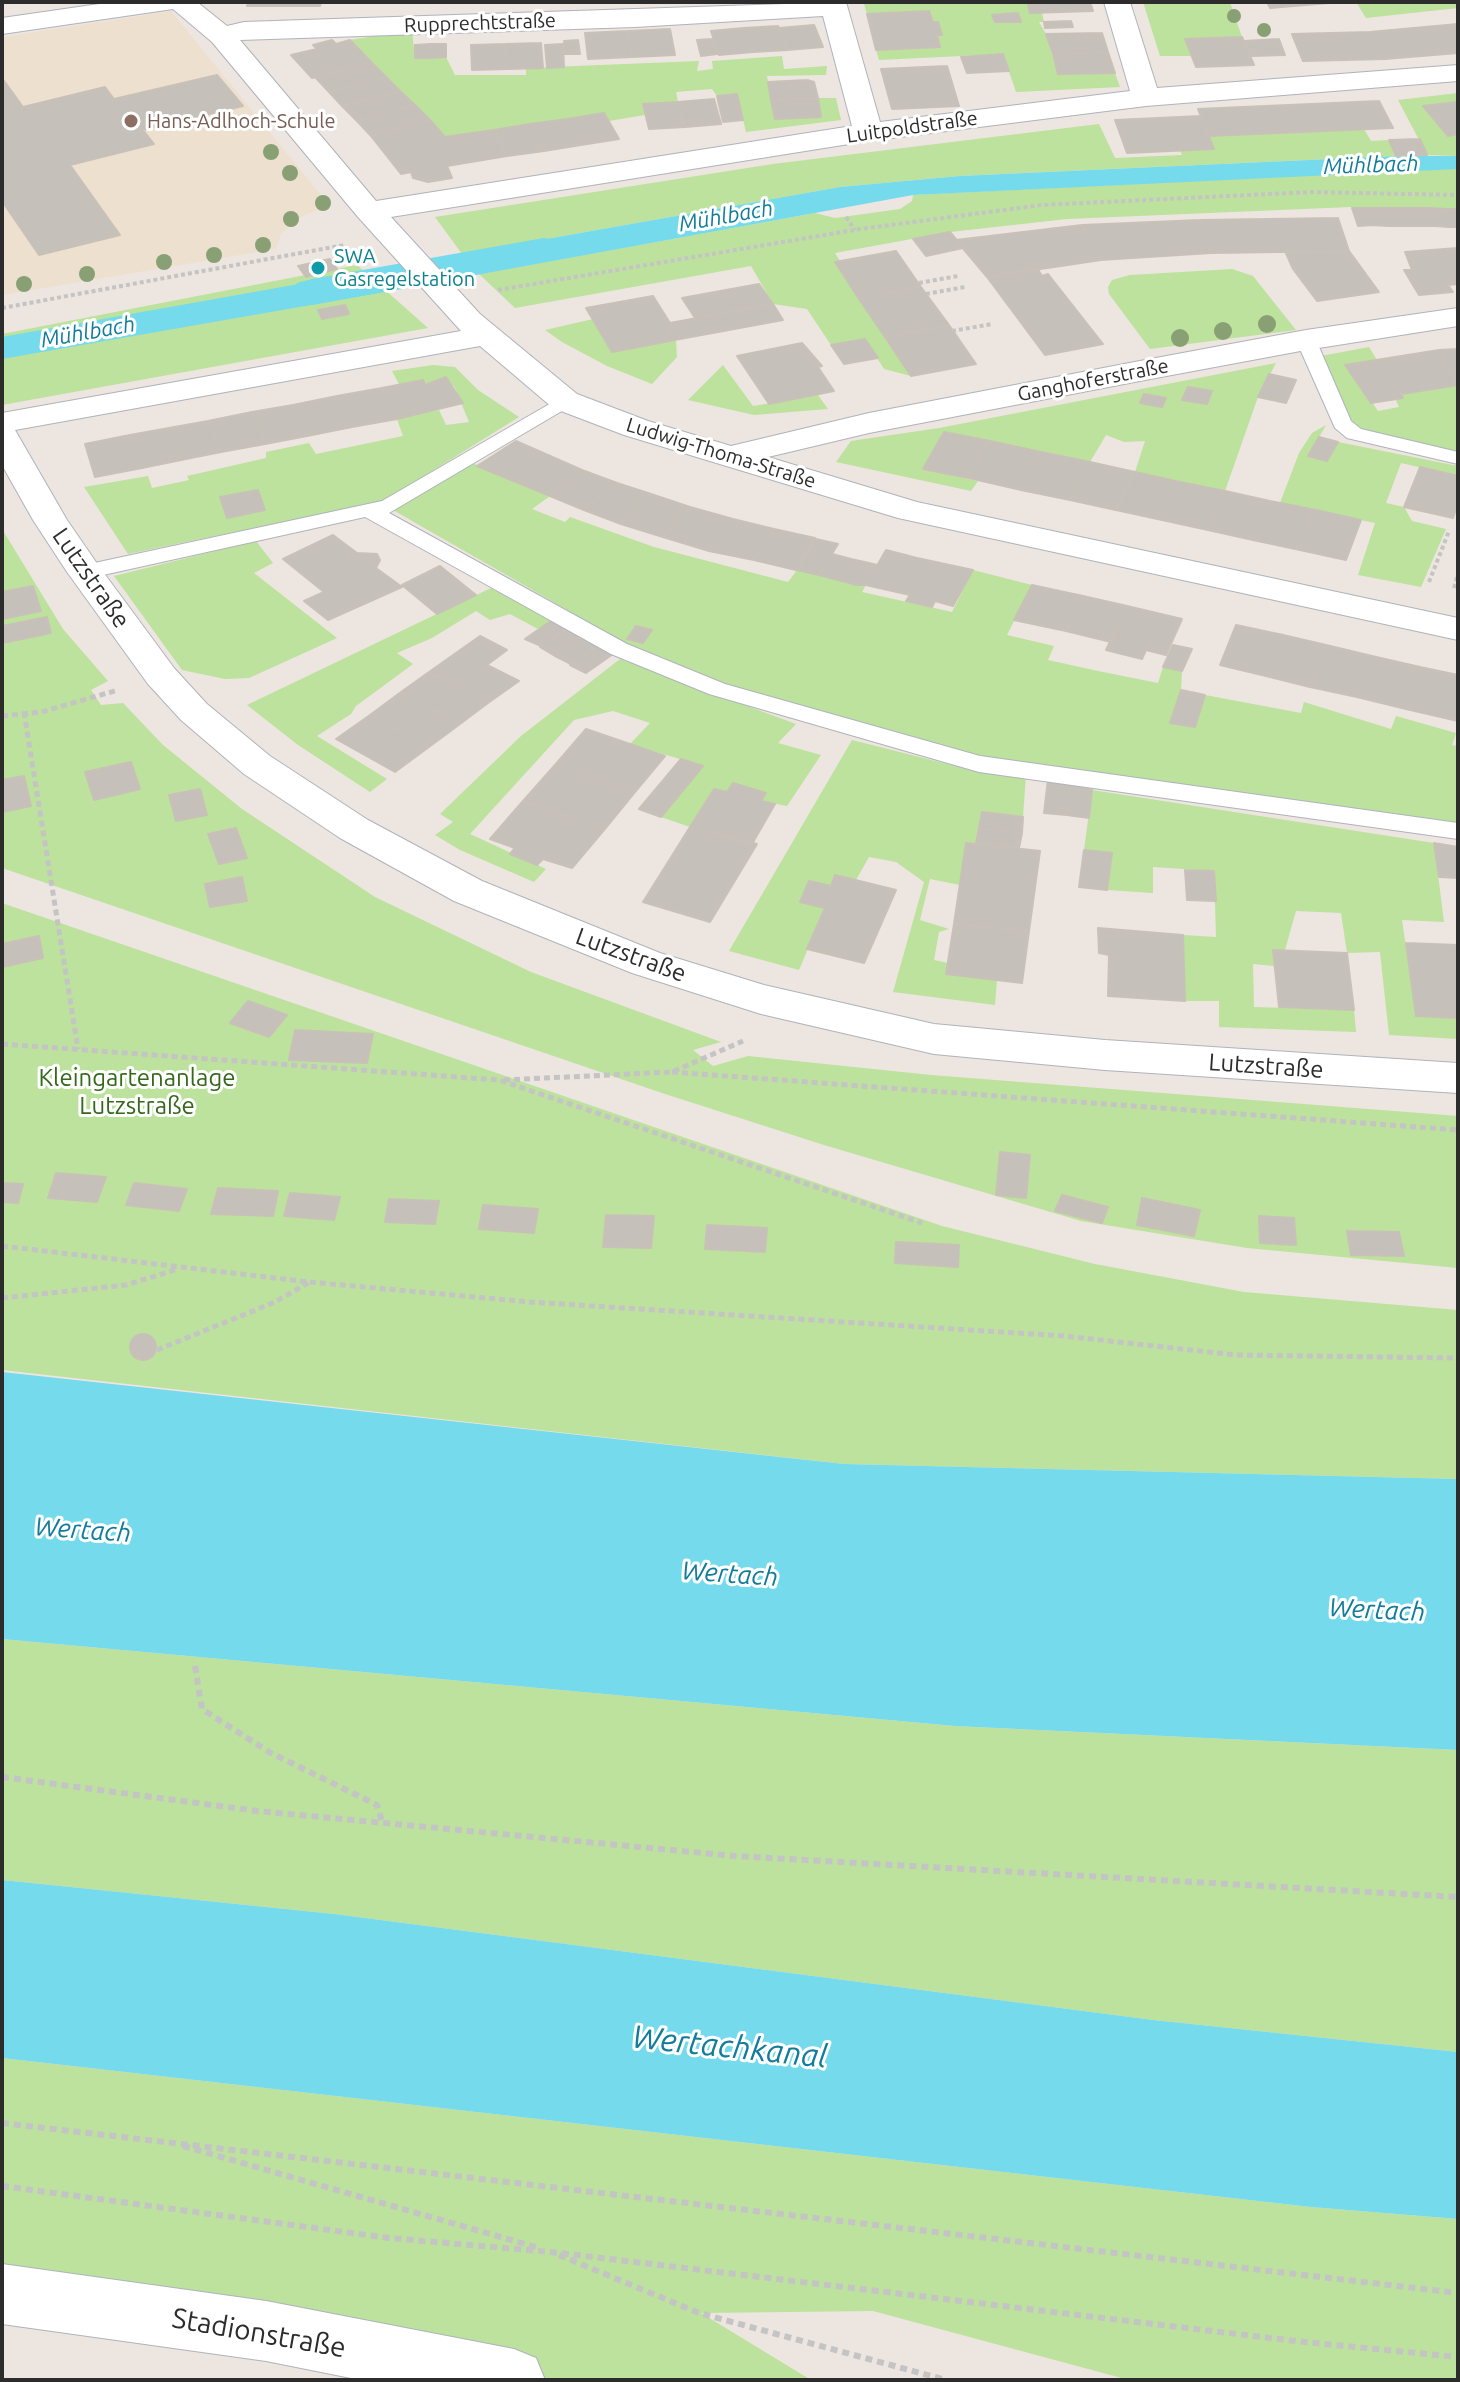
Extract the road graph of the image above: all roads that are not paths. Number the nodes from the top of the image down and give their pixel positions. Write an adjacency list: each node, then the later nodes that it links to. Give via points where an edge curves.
1 (170, 2): 5 (street)
2 (180, 2): 6 (street, Ludwig-Thoma-Straße)
3 (1117, 2): 8 (street)
4 (834, 4): 6 (street, Rupprechtstraße, via 635,19 244,30); 9 (street)
5 (2, 26)
6 (222, 36): 10 (street, Ludwig-Thoma-Straße)
7 (1458, 73): 8 (street, Luitpoldstraße)
8 (1146, 97): 9 (street, Luitpoldstraße)
9 (868, 132): 10 (street, Luitpoldstraße)
10 (369, 211): 12 (street, Ludwig-Thoma-Straße)
11 (1458, 317): 13 (street, Ganghoferstraße)
12 (484, 336): 14 (street, Ludwig-Thoma-Straße); 15 (street)
13 (1306, 340): 17 (street, Ganghoferstraße, via 869,423); 18 (lane, via 1342,424 1354,434)
14 (565, 401): 17 (street, Ludwig-Thoma-Straße); 19 (lane, via 389,506)
15 (2, 423)
16 (2, 435): 20 (street, Lutzstraße)
17 (731, 456): 21 (street, Ludwig-Thoma-Straße, via 910,511)
18 (1458, 458)
19 (368, 510): 20 (lane); 22 (lane, via 619,649 717,689 979,764)
20 (85, 572): 23 (street, Lutzstraße, via 161,676 257,765 354,829 468,891 646,963 761,999 934,1039)
21 (1458, 629)
22 (1458, 831)
23 (1458, 1078)
24 (2, 2294): 25 (street, Stadionstraße, via 266,2331)
25 (514, 2380)

